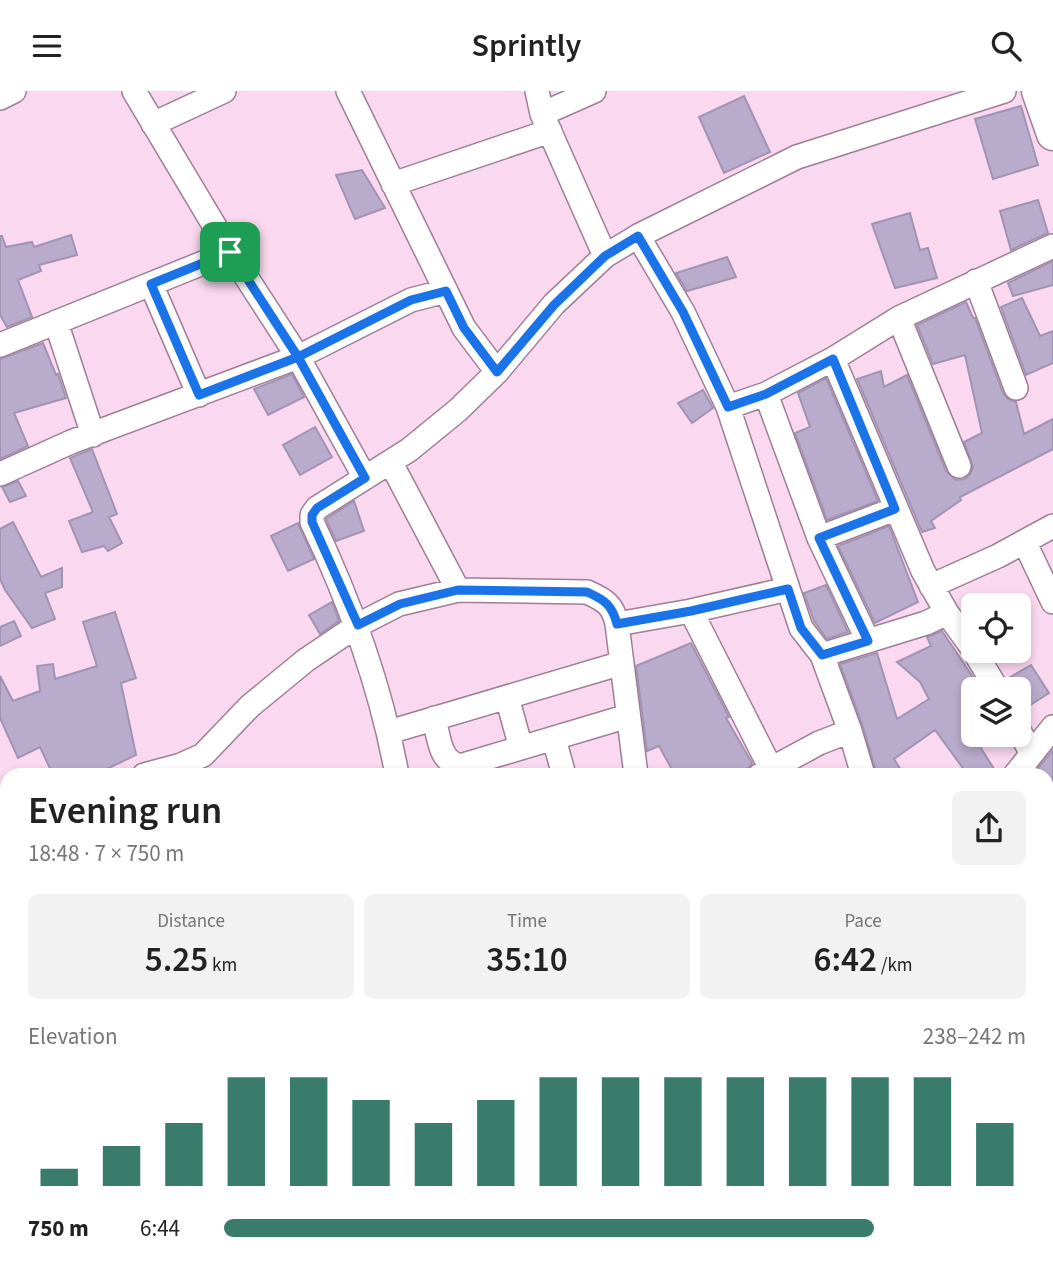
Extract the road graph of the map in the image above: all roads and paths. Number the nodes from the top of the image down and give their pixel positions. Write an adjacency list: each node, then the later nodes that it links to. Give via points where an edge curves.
1 (15, 91): 9 (street)
2 (134, 91): 11 (street)
3 (225, 91): 11 (street)
4 (537, 91): 10 (street)
5 (594, 91): 10 (street)
6 (1004, 91): 14 (street, via 797,157)
7 (1038, 91): 12 (street)
8 (355, 93): 13 (street)
9 (0, 98)
10 (546, 123): 13 (street); 17 (street)
11 (153, 124): 16 (street)
12 (1053, 134)
13 (393, 184): 20 (street)
14 (638, 236): 17 (street); 30 (street, via 683,312)
15 (1053, 246): 18 (street)
16 (230, 252): 19 (street); 24 (street)
17 (605, 256): 26 (street, via 554,305)
18 (976, 281): 21 (street); 27 (street)
19 (151, 284): 22 (street); 29 (street)
20 (446, 291): 24 (street, via 411,300); 26 (street, via 464,328)
21 (899, 318): 25 (street); 33 (street)
22 (56, 322): 23 (street); 31 (street)
23 (0, 345)
24 (298, 357): 29 (street); 35 (street)
25 (833, 359): 28 (street); 36 (street)
26 (497, 372): 32 (street)
27 (1016, 387)
28 (766, 394): 30 (street); 38 (street)
29 (199, 395): 31 (street)
30 (728, 407): 41 (street)
31 (93, 435): 34 (street)
32 (391, 463): 35 (street); 42 (street)
33 (959, 466)
34 (0, 474)
35 (365, 478): 47 (street, via 312,515)
36 (895, 509): 38 (street); 40 (street)
37 (1053, 526): 39 (street)
38 (819, 538): 49 (street)
39 (1025, 543): 40 (street); 43 (street)
40 (931, 586): 45 (street)
41 (788, 589): 44 (street); 50 (street, via 801,628)
42 (458, 590): 46 (street, via 587,592 613,608); 47 (street, via 400,604)
43 (1053, 602)
44 (691, 611): 46 (street); 67 (street)
45 (947, 613): 48 (street); 49 (street)
46 (617, 624): 51 (street)
47 (358, 625): 57 (street); 63 (street, via 250,706 203,755)
48 (961, 632)
49 (868, 641): 50 (street)
50 (822, 655): 56 (street)
51 (622, 663): 52 (street); 53 (street)
52 (507, 697): 54 (street); 60 (street)
53 (628, 716): 58 (street); 66 (street)
54 (434, 718): 57 (street); 62 (street, via 450,764)
55 (1053, 727): 61 (street)
56 (850, 731): 68 (street); 69 (street)
57 (389, 732): 64 (street)
58 (554, 739): 60 (street); 65 (street)
59 (1028, 747): 61 (street)
60 (520, 748): 62 (street)
61 (1031, 752): 70 (street)
62 (494, 766)
63 (170, 768)
64 (396, 768)
65 (562, 768)
66 (635, 768)
67 (763, 768)
68 (772, 768)
69 (861, 768)
70 (1020, 768)

